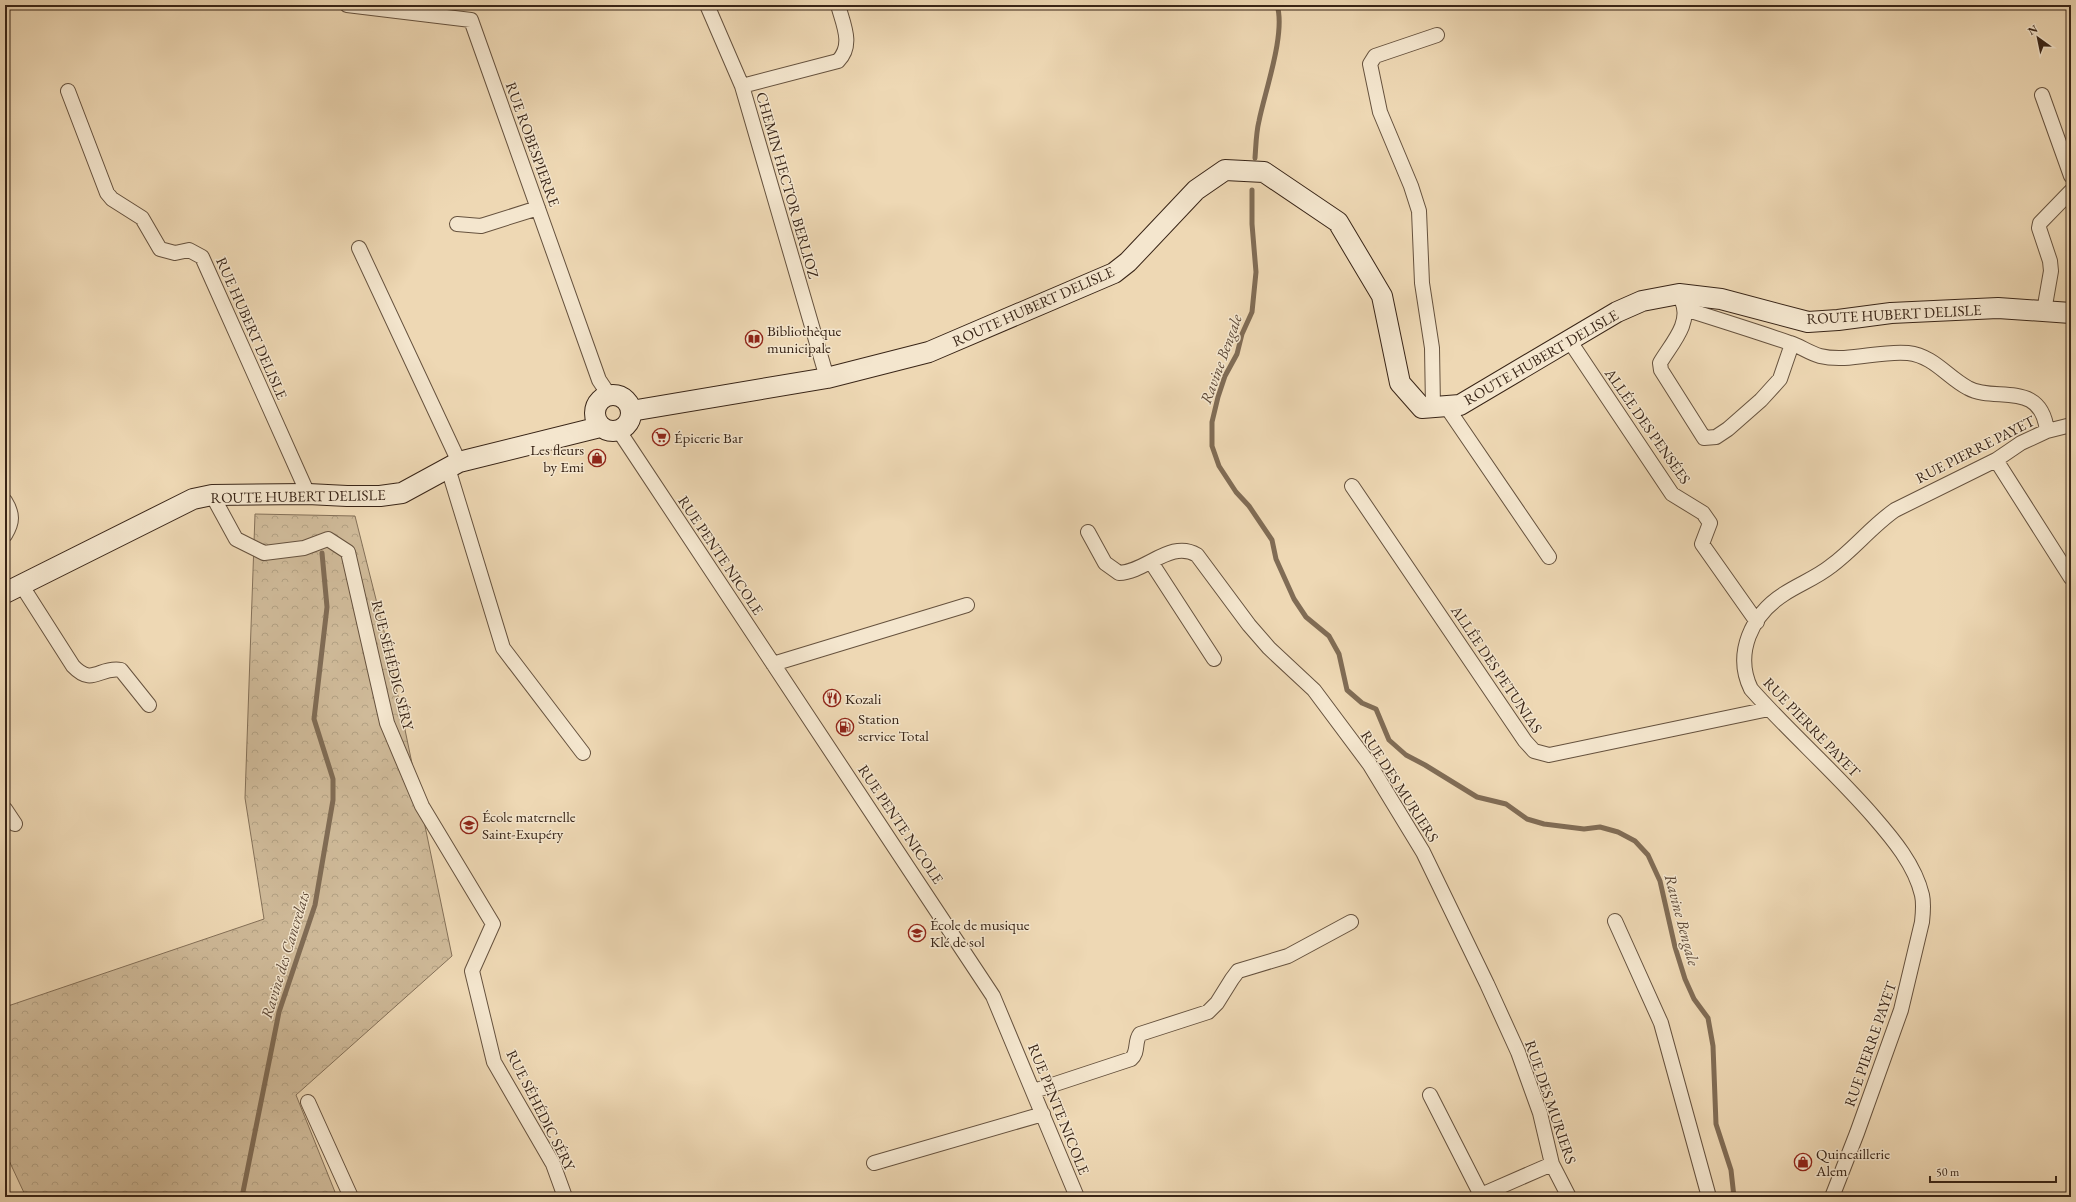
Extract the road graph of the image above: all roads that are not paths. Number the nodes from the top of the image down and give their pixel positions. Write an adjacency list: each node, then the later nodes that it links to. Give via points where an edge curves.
1 (347, 5): 10 (street, RUE ROBESPIERRE, via 471,20)
2 (707, 5): 5 (street, CHEMIN HECTOR BERLIOZ)
3 (838, 5): 5 (street, via 847,41 844,54 838,61)
4 (1437, 35): 20 (street, via 1375,56 1370,64 1380,112 1419,211 1422,283)
5 (742, 86): 18 (street, CHEMIN HECTOR BERLIOZ)
6 (68, 91): 28 (street, RUE HUBERT DELISLE, via 107,193 142,218 160,249 175,253 189,250 202,257)
7 (2042, 95): 8 (street)
8 (2071, 176)
9 (2071, 191): 14 (street, via 2040,223 2051,271)
10 (538, 208): 11 (street, via 481,226); 19 (street, RUE ROBESPIERRE, via 599,380)
11 (457, 224)
12 (359, 248): 26 (street)
13 (1682, 301): 14 (main road, ROUTE HUBERT DELISLE, via 1721,299 1808,322 1891,313 1998,308); 16 (main road, ROUTE HUBERT DELISLE, via 1642,301 1617,312); 17 (street); 17 (street, via 1684,324 1660,363 1661,370 1704,438 1716,437 1728,429 1766,394 1780,379)
14 (2044, 311): 15 (main road, ROUTE HUBERT DELISLE)
15 (2071, 313)
16 (1569, 340): 20 (main road, ROUTE HUBERT DELISLE, via 1460,404); 38 (street, ALLÉE DES PENSÉES, via 1672,494 1703,513 1710,523 1702,544)
17 (1792, 344): 24 (street, via 1822,356 1840,358 1901,353 1925,357 1969,389 2024,398 2044,416)
18 (827, 378): 20 (main road, ROUTE HUBERT DELISLE, via 928,352 1114,273 1128,262 1196,190 1225,170 1264,172 1338,222 1382,296 1400,383 1422,408); 21 (main road, ROUTE HUBERT DELISLE)
19 (609, 395): 21 (main road, via 624,398 629,403); 23 (main road, via 598,402 594,409 595,420)
20 (1440, 406): 33 (street)
21 (631, 411): 23 (main road, via 628,423)
22 (2071, 425): 24 (street, RUE PIERRE PAYET)
23 (609, 429): 26 (main road, ROUTE HUBERT DELISLE); 40 (street, RUE PENTE NICOLE)
24 (2047, 431): 25 (street, RUE PIERRE PAYET, via 2021,443)
25 (1996, 460): 35 (street); 38 (street, RUE PIERRE PAYET, via 1895,510 1841,559 1768,606)
26 (453, 465): 28 (main road, ROUTE HUBERT DELISLE, via 402,493 380,496); 43 (street, via 503,648)
27 (1352, 486): 42 (street, ALLÉE DES PETUNIAS, via 1525,742 1534,751 1549,755)
28 (308, 494): 29 (main road, ROUTE HUBERT DELISLE)
29 (212, 495): 36 (main road, ROUTE HUBERT DELISLE, via 193,499); 56 (street, RUE SÉHÉDIC SÉRY, via 236,539 264,553 304,548 328,540 348,552 387,723 422,806 494,924 472,971 494,1062 553,1164)
30 (5, 501): 32 (street, via 12,518)
31 (1088, 532): 34 (street, RUE DES MURIERS, via 1105,563 1118,573 1133,571)
32 (5, 535)
33 (1549, 557)
34 (1151, 562): 39 (street); 53 (street, RUE DES MURIERS, via 1177,550 1188,550 1197,555 1249,625 1269,648 1314,690 1370,765 1423,852 1487,984 1518,1052 1540,1113)
35 (2071, 578)
36 (14, 590): 41 (street, via 81,674 91,677 112,669 121,670)
37 (967, 605): 40 (street)
38 (1757, 622): 42 (street, RUE PIERRE PAYET, via 1748,636 1743,654 1744,668 1751,689)
39 (1214, 659)
40 (773, 664): 48 (street, RUE PENTE NICOLE, via 993,996)
41 (149, 705)
42 (1769, 709): 60 (street, RUE PIERRE PAYET, via 1806,744 1887,832 1908,861 1922,896 1924,910 1901,1010)
43 (583, 753)
44 (5, 809): 45 (street)
45 (15, 824)
46 (1615, 921): 59 (street, via 1661,1023)
47 (1351, 922): 48 (street, via 1288,956 1238,971 1208,1012 1140,1034 1136,1040 1136,1053 1131,1059)
48 (1034, 1091): 51 (street, RUE PENTE NICOLE)
49 (1430, 1095): 54 (street)
50 (308, 1102): 55 (street)
51 (1043, 1114): 52 (street); 57 (street, RUE PENTE NICOLE)
52 (874, 1163)
53 (1552, 1164): 54 (street); 58 (street, RUE DES MURIERS)
54 (1482, 1196)
55 (351, 1197)
56 (565, 1197)
57 (1077, 1197)
58 (1569, 1197)
59 (1708, 1197)
60 (1832, 1197)

